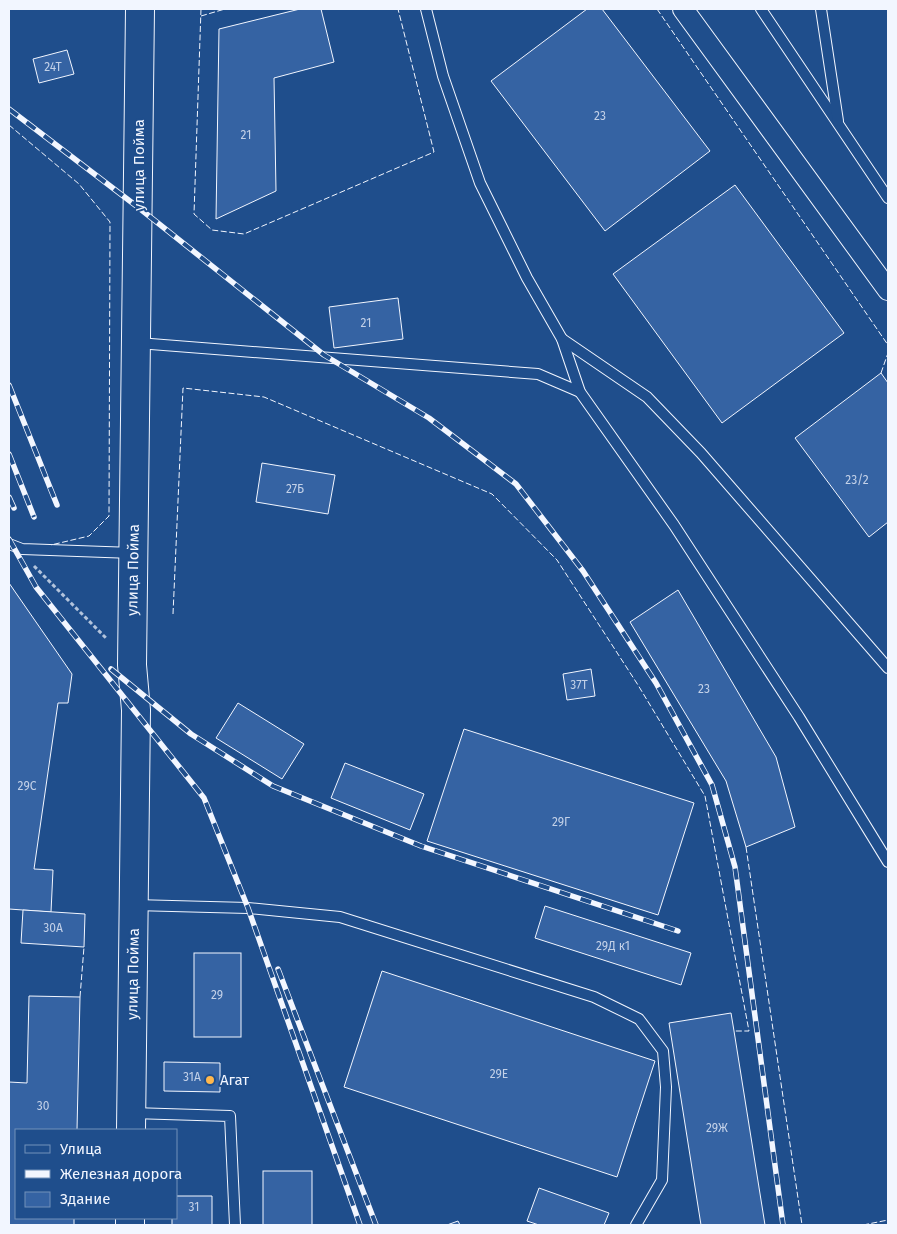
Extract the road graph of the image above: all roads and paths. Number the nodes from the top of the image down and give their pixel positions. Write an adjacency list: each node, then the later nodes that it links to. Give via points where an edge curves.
1 (140, 9): 10 (main road, улица Пойма)
2 (426, 9): 9 (lane, via 443,76 480,184)
3 (682, 9): 8 (street)
4 (761, 9): 6 (lane)
5 (821, 9): 6 (lane)
6 (838, 124): 7 (lane)
7 (888, 198)
8 (888, 290)
9 (562, 339): 11 (lane); 16 (lane, via 647,397 701,453)
10 (137, 343): 11 (lane, via 538,374); 13 (main road, улица Пойма)
11 (580, 392): 17 (lane, via 674,525 799,717)
12 (9, 544): 13 (lane, via 22,548)
13 (134, 553): 15 (main road, улица Пойма)
14 (33, 565): 15 (path)
15 (132, 664): 18 (main road, улица Пойма, via 136,710)
16 (888, 668)
17 (888, 862)
18 (133, 905): 19 (main road, улица Пойма); 21 (lane, via 248,908 340,917 594,997 639,1020 662,1051 666,1087 662,1180)
19 (131, 1122): 20 (lane, via 230,1116)
20 (235, 1225)
21 (636, 1225)

